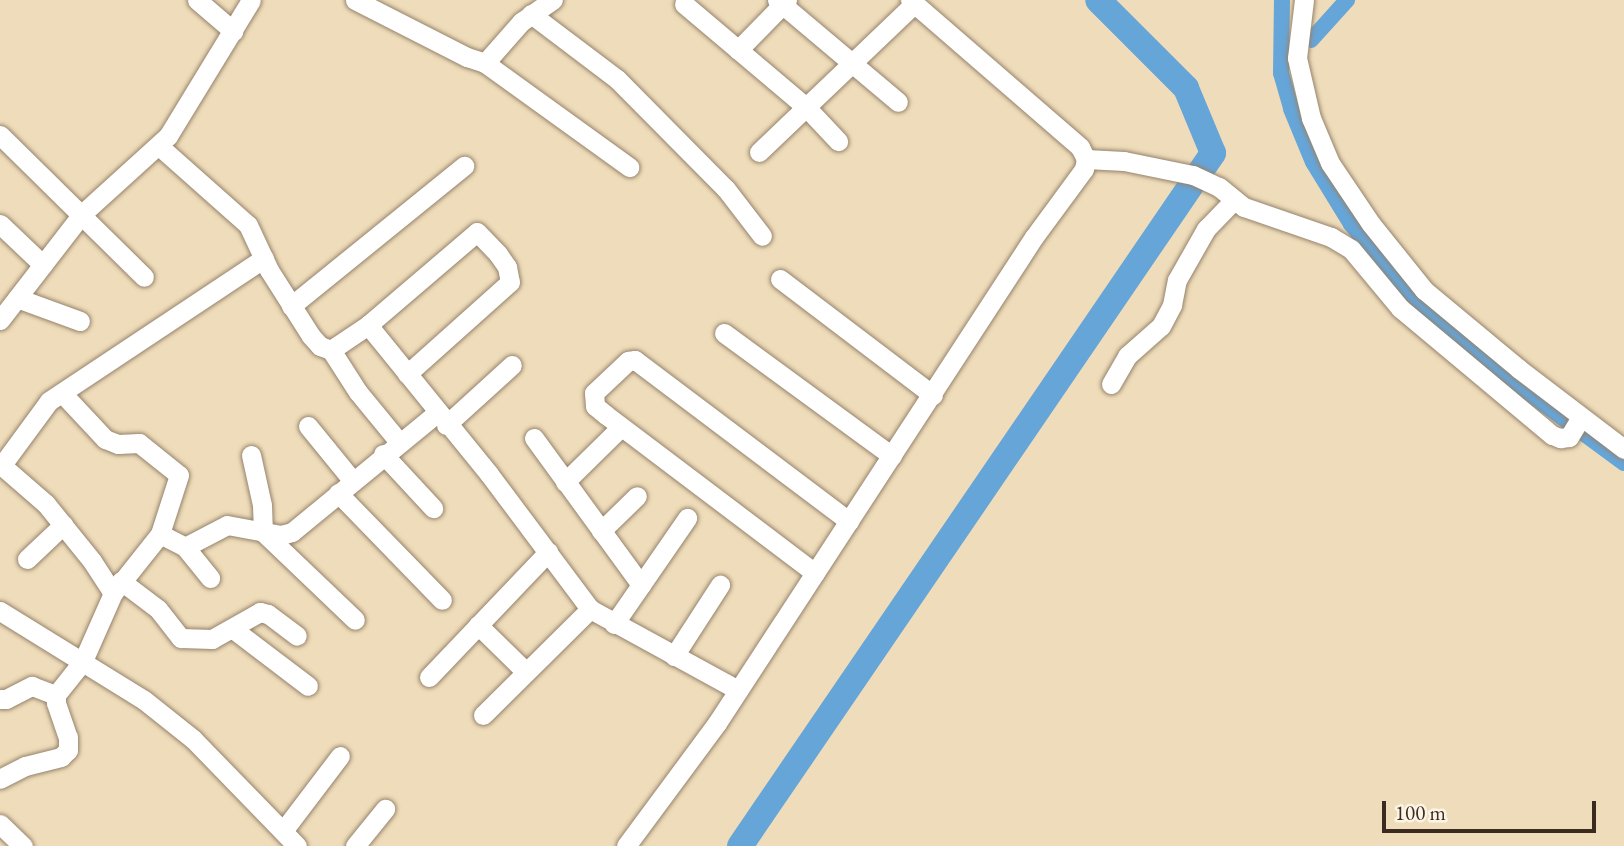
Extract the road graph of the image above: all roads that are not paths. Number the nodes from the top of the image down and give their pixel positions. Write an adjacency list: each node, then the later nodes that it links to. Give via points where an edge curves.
1 (198, 0): 10 (street)
2 (251, 0): 10 (street)
3 (355, 0): 12 (street)
4 (553, 0): 9 (street)
5 (1304, 0): 43 (street, via 1297,58 1311,118 1330,163 1424,290)
6 (782, 2): 11 (street); 13 (street)
7 (912, 2): 13 (street); 20 (street, via 1080,147)
8 (684, 4): 11 (street)
9 (531, 14): 12 (street); 26 (street, via 617,79 726,189)
10 (233, 31): 18 (street)
11 (738, 50): 15 (street)
12 (485, 63): 22 (street)
13 (852, 63): 14 (street); 15 (street)
14 (898, 102)
15 (806, 107): 17 (street); 19 (street)
16 (0, 135): 24 (street)
17 (838, 141)
18 (159, 146): 24 (street); 27 (street, via 248,225)
19 (759, 152)
20 (1086, 159): 23 (street, via 1124,161 1193,175); 42 (street, via 1084,169 1027,247)
21 (464, 166): 32 (street)
22 (629, 167)
23 (1234, 200): 40 (street, via 1206,229 1177,279 1161,326 1127,356); 43 (street, via 1342,242 1400,308 1552,435 1569,437)
24 (82, 214): 28 (street); 29 (street)
25 (0, 224): 28 (street)
26 (762, 236)
27 (264, 258): 32 (street); 41 (street)
28 (43, 265): 31 (street)
29 (144, 277)
30 (780, 279): 42 (street)
31 (17, 298): 33 (street); 34 (street)
32 (291, 306): 37 (street, via 320,346)
33 (0, 320)
34 (80, 321)
35 (368, 325): 37 (street); 39 (street); 39 (street, via 477,232 498,254 509,275 505,289)
36 (724, 333): 52 (street)
37 (331, 350): 48 (street)
38 (512, 365): 44 (street)
39 (407, 374): 44 (street)
40 (1111, 384)
41 (62, 393): 53 (street, via 49,401); 63 (street, via 106,439 118,444 139,443 177,471 179,479)
42 (933, 395): 52 (street)
43 (1581, 417): 49 (street)
44 (442, 419): 48 (street); 65 (street)
45 (307, 426): 55 (street)
46 (621, 427): 54 (street); 59 (street, via 595,405 594,393 635,360); 67 (street)
47 (534, 438): 54 (street)
48 (399, 442): 50 (street)
49 (1624, 449)
50 (383, 454): 55 (street); 57 (street)
51 (251, 455): 62 (street)
52 (892, 456): 59 (street)
53 (1, 464): 60 (street)
54 (565, 482): 61 (street)
55 (345, 486): 62 (street, via 292,532); 72 (street)
56 (637, 496): 61 (street)
57 (433, 508)
58 (687, 519): 69 (street)
59 (849, 521): 67 (street)
60 (63, 525): 66 (street); 71 (street)
61 (601, 531): 69 (street)
62 (263, 532): 64 (street, via 227,525); 75 (street)
63 (160, 534): 64 (street); 71 (street)
64 (185, 547): 68 (street)
65 (548, 552): 73 (street); 77 (street)
66 (27, 559)
67 (815, 573): 85 (street)
68 (210, 578)
69 (641, 585): 76 (street)
70 (720, 585): 80 (street)
71 (117, 587): 78 (street, via 158,609 181,638 212,639); 81 (street)
72 (442, 600)
73 (590, 609): 76 (street); 82 (street)
74 (0, 611): 81 (street)
75 (355, 620)
76 (614, 624): 80 (street)
77 (478, 625): 82 (street); 83 (street)
78 (233, 629): 79 (street, via 260,612); 84 (street)
79 (297, 635)
80 (674, 656): 85 (street)
81 (83, 662): 86 (street); 93 (street, via 144,700 193,739)
82 (526, 673): 88 (street)
83 (429, 677)
84 (309, 685)
85 (738, 690): 96 (street)
86 (56, 695): 87 (street, via 32,686); 90 (street, via 68,750 61,757 25,766)
87 (0, 699)
88 (483, 715)
89 (340, 756): 93 (street)
90 (0, 779)
91 (385, 809): 95 (street)
92 (0, 824): 94 (street)
93 (290, 839)
94 (23, 846)
95 (355, 846)
96 (626, 846)

